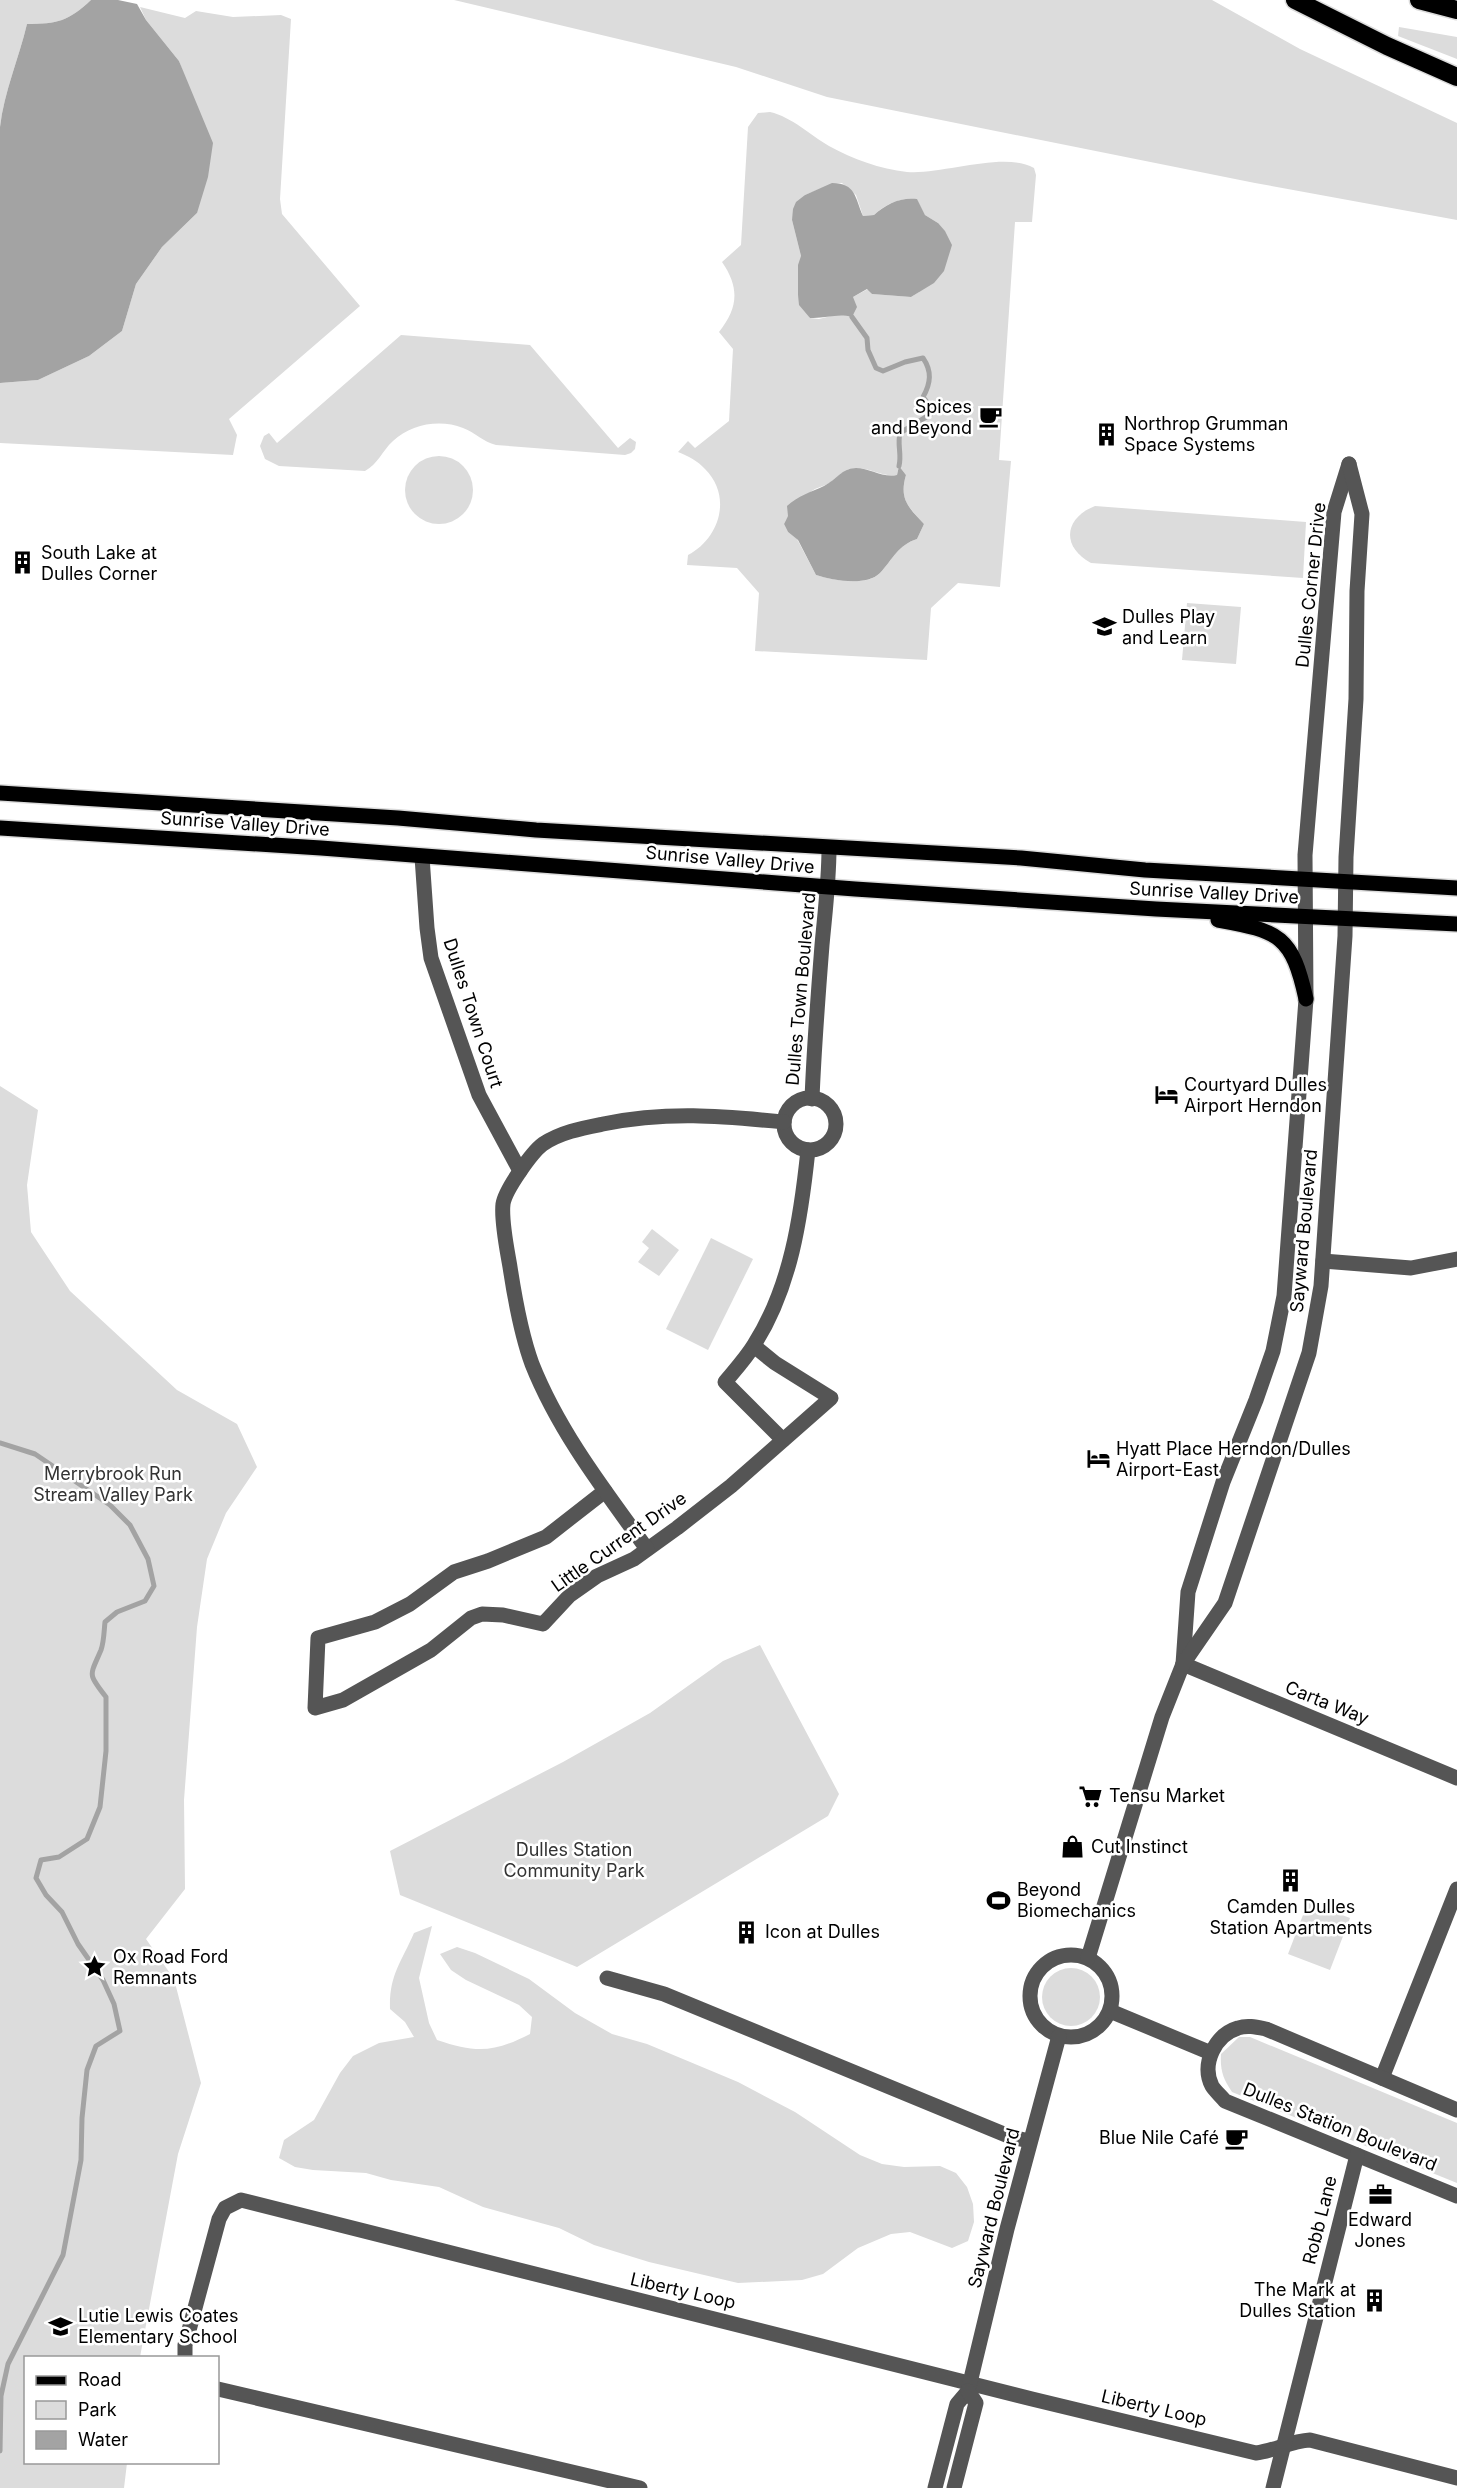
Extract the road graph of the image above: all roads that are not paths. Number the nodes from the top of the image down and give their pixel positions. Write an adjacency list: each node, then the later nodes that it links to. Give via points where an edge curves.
1 (1295, 0): 4 (highway)
2 (1419, 0): 3 (highway)
3 (1457, 10)
4 (1457, 77)
5 (0, 794): 7 (main road, Sunrise Valley Drive)
6 (0, 828): 8 (main road, Sunrise Valley Drive)
7 (829, 848): 9 (main road, Sunrise Valley Drive); 11 (street, Dulles Town Boulevard)
8 (422, 857): 11 (main road, Sunrise Valley Drive); 21 (street, Dulles Town Court, via 431,958 479,1095)
9 (1306, 880): 10 (main road, Sunrise Valley Drive); 10 (street, Dulles Corner Drive, via 1334,512 1348,464 1362,514); 14 (street, Sayward Boulevard)
10 (1346, 882): 12 (main road, Sunrise Valley Drive); 15 (street, Sayward Boulevard)
11 (829, 887): 13 (main road, Sunrise Valley Drive); 18 (street, Dulles Town Boulevard)
12 (1457, 888)
13 (1156, 909): 14 (main road, Sunrise Valley Drive); 17 (main road, via 1269,932 1289,948 1300,971)
14 (1307, 918): 15 (main road, Sunrise Valley Drive); 17 (street, Sayward Boulevard)
15 (1345, 919): 16 (main road, Sunrise Valley Drive); 23 (street, Sayward Boulevard)
16 (1457, 924)
17 (1306, 999): 28 (street, Sayward Boulevard, via 1280,1324 1188,1592)
18 (812, 1099): 19 (street, via 796,1102); 20 (street, via 827,1105 836,1126 829,1141)
19 (784, 1122): 20 (street, via 793,1144); 21 (street, via 704,1114 576,1129 542,1145)
20 (808, 1150): 24 (street, via 788,1270)
21 (520, 1171): 26 (street, via 503,1203 517,1311 532,1364 549,1401)
22 (1457, 1259): 23 (street, via 1411,1268)
23 (1323, 1261): 28 (street, Sayward Boulevard, via 1309,1353 1225,1603)
24 (754, 1346): 25 (street, via 725,1382); 25 (street, Little Current Drive, via 831,1398)
25 (783, 1440): 27 (street, Little Current Drive, via 731,1486)
26 (605, 1491): 27 (street); 27 (street, Little Current Drive, via 546,1537 454,1572 410,1604 375,1622 318,1638 315,1708 344,1700 431,1650 471,1618 503,1615 543,1624 570,1595)
27 (647, 1549)
28 (1183, 1664): 29 (street, Carta Way); 31 (street, Sayward Boulevard, via 1150,1751)
29 (1457, 1778)
30 (1457, 1889): 36 (street)
31 (1088, 1958): 33 (street, via 1099,1965 1112,1986); 34 (street, via 1068,1955 1049,1961 1033,1982 1032,2008 1047,2030)
32 (607, 1978): 38 (street, via 664,1994 1011,2137)
33 (1110, 2011): 34 (street, via 1104,2022 1084,2036); 35 (street)
34 (1059, 2036): 38 (street, Sayward Boulevard)
35 (1211, 2053): 36 (street, via 1226,2033 1252,2026); 39 (street, Dulles Station Boulevard, via 1208,2072 1212,2086 1225,2101)
36 (1382, 2078): 37 (street)
37 (1457, 2110)
38 (1030, 2141): 42 (street, Sayward Boulevard)
39 (1357, 2155): 40 (street, Dulles Station Boulevard); 44 (street, Robb Lane)
40 (1457, 2196)
41 (185, 2356): 42 (street, Liberty Loop, via 219,2219 225,2208 241,2200)
42 (969, 2387): 44 (street, Liberty Loop, via 1256,2453); 47 (street, Sayward Boulevard, via 957,2404); 48 (street, Sayward Boulevard, via 976,2403)
43 (219, 2389): 46 (street)
44 (1285, 2440): 45 (street, Liberty Loop, via 1316,2441); 49 (street)
45 (1457, 2478)
46 (640, 2488)
47 (936, 2488)
48 (954, 2488)
49 (1273, 2488)

